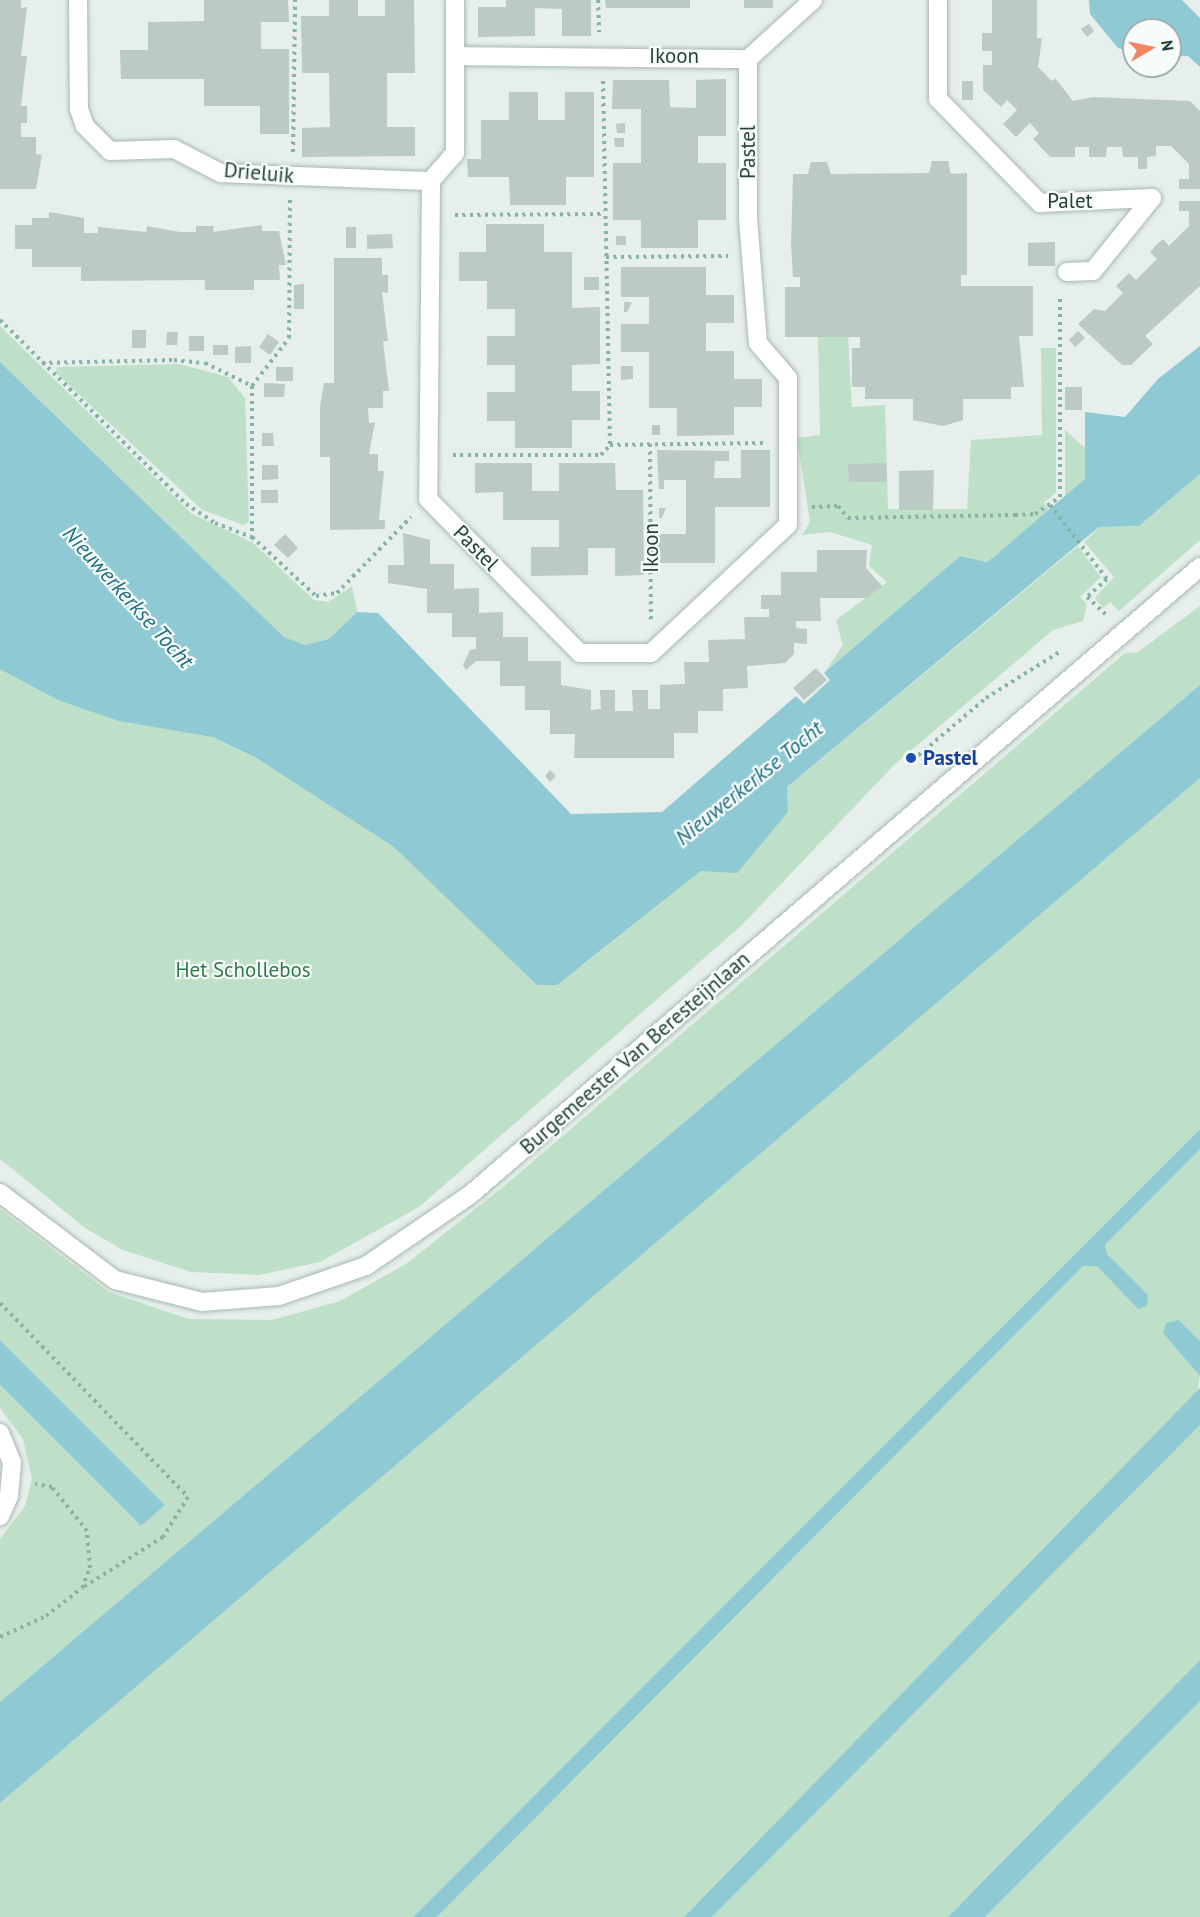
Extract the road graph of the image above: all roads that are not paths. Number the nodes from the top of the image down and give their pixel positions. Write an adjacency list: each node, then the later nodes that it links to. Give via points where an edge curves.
1 (78, 0): 7 (street, Drieluik, via 79,109 85,126 110,151 174,149 221,173)
2 (455, 0): 5 (street)
3 (813, 0): 6 (street)
4 (938, 0): 8 (street, Palet, via 938,99 1040,203 1152,198 1093,271)
5 (455, 56): 6 (street, Ikoon); 7 (street, via 455,153)
6 (748, 59): 7 (street, Pastel, via 748,218 758,343 788,378 788,525 651,653 580,653 428,499)
7 (431, 181)
8 (1067, 272)
9 (1200, 567): 10 (street, Burgemeester Van Beresteijnlaan, via 471,1194 366,1266 279,1296 202,1302 115,1280)
10 (0, 1193)
11 (0, 1433): 12 (street, via 12,1462)
12 (0, 1516)

